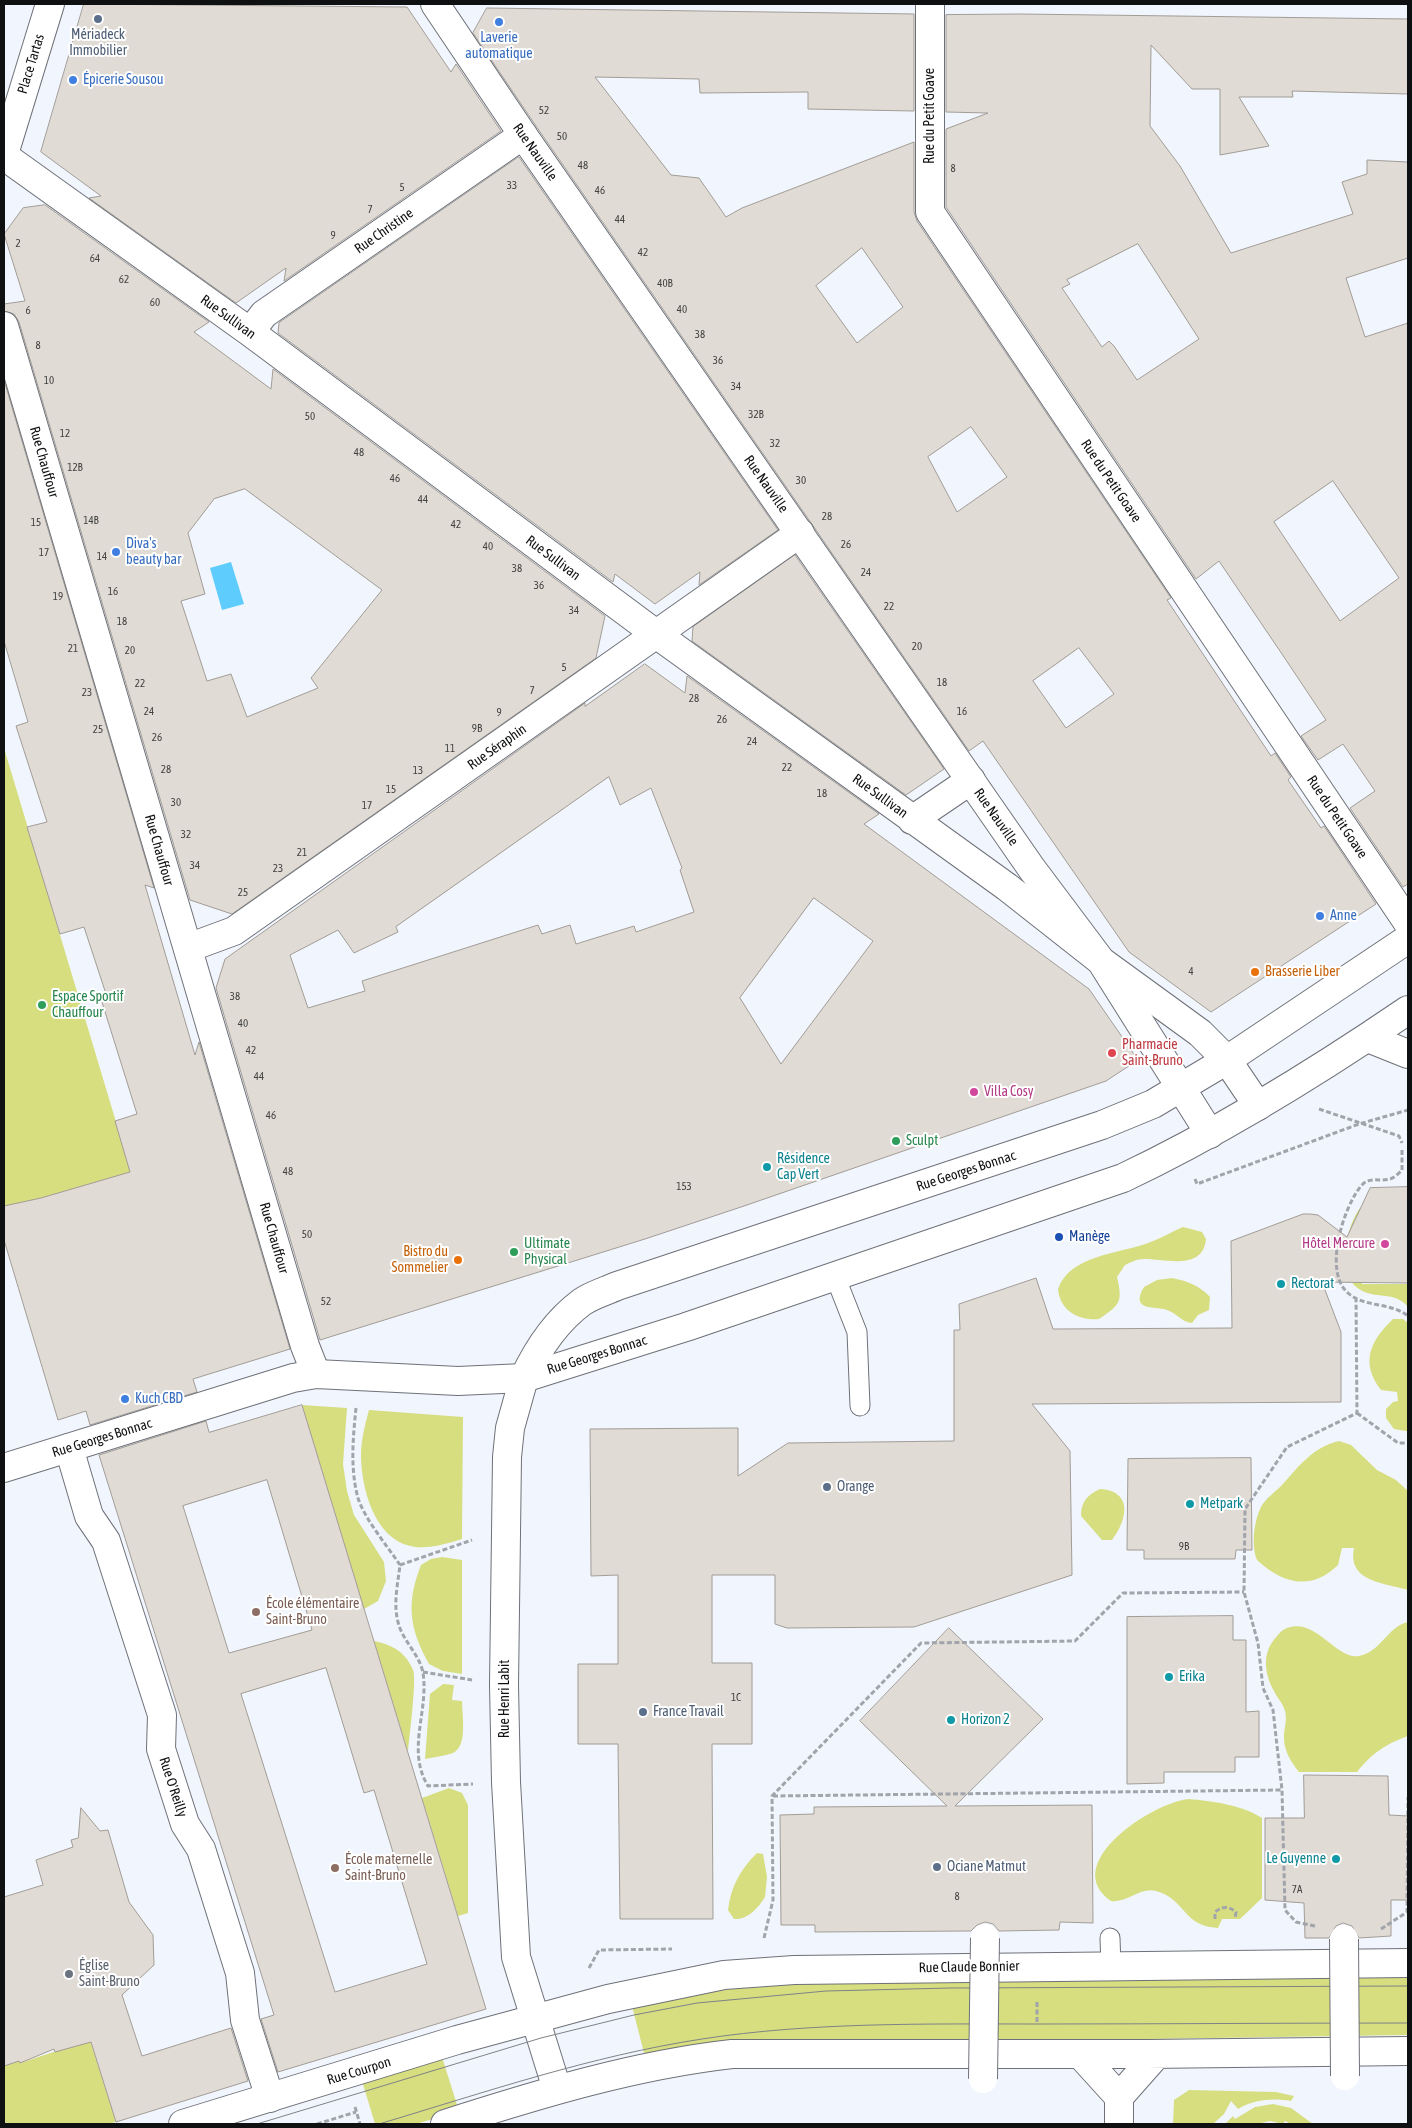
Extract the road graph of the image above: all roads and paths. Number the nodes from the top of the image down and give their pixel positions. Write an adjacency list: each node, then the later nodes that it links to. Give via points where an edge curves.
1 (50, 4): 5 (street, Place Tartas)
2 (435, 4): 4 (street, Rue Nauville)
3 (930, 4): 12 (street, Rue du Petit Goave, via 930,212)
4 (523, 135): 7 (street, Rue Christine, via 264,314); 8 (street, Rue Nauville)
5 (4, 155): 7 (street, Rue Sullivan)
6 (4, 326): 14 (street, Rue Chauffour)
7 (250, 332): 9 (street, Rue Sullivan)
8 (800, 533): 9 (street, Rue Séraphin); 10 (street, Rue Nauville)
9 (656, 634): 11 (street, Rue Sullivan); 14 (street, Rue Séraphin, via 234,931)
10 (970, 780): 11 (street); 15 (street, Rue Nauville)
11 (912, 820): 15 (street, Rue Sullivan, via 1008,887)
12 (1408, 923)
13 (1408, 939): 19 (street, Rue Georges Bonnac)
14 (188, 948): 32 (street, Rue Chauffour)
15 (1101, 961): 19 (street, Rue Sullivan, via 1200,1033); 20 (street, Rue Sullivan)
16 (1408, 1010): 17 (street, Rue Georges Bonnac)
17 (1368, 1038): 18 (street); 21 (street, Rue Georges Bonnac)
18 (1408, 1054)
19 (1227, 1060): 20 (street, Rue Georges Bonnac); 21 (street, Rue Sullivan)
20 (1181, 1088): 25 (street, Rue Sullivan); 34 (street, Rue Georges Bonnac, via 1153,1104 1102,1125 600,1294 583,1302 558,1324 537,1350)
21 (1258, 1106): 25 (street, Rue Georges Bonnac)
22 (1317, 1108): 24 (path)
23 (1408, 1110): 24 (path)
24 (1359, 1124): 26 (path, via 1399,1136); 28 (path, via 1197,1184)
25 (1210, 1134): 29 (street, Rue Georges Bonnac, via 1180,1152 1122,1178)
26 (1402, 1143)
27 (1402, 1150): 30 (path, via 1402,1170 1390,1179 1373,1179 1362,1185 1342,1224 1337,1242 1337,1274 1347,1292)
28 (1192, 1174)
29 (835, 1276): 34 (street, Rue Georges Bonnac); 35 (lane, via 857,1332)
30 (1356, 1298): 31 (path, via 1396,1308); 36 (path)
31 (1408, 1316)
32 (316, 1374): 33 (street, Rue Georges Bonnac); 38 (street, Rue Georges Bonnac, via 293,1378)
33 (361, 1376): 34 (street, Rue Georges Bonnac, via 458,1381); 41 (path, via 353,1452 358,1499)
34 (524, 1378): 40 (street, Rue Henri Labit, via 510,1428)
35 (860, 1406)
36 (1357, 1413): 37 (path, via 1398,1443); 42 (path, via 1287,1447 1245,1509)
37 (1408, 1443)
38 (69, 1448): 39 (street, Rue Georges Bonnac); 67 (street, Rue O'Reilly, via 89,1516 106,1541 162,1715 160,1749 185,1824 201,1849 240,1973 245,2020)
39 (4, 1468)
40 (506, 1529): 41 (path); 44 (street, Rue Henri Labit)
41 (400, 1565): 43 (path, via 396,1602 398,1623)
42 (1244, 1592): 46 (path, via 1258,1643 1263,1688 1273,1710); 47 (path, via 1123,1593 1075,1641 921,1643)
43 (423, 1672): 44 (path); 45 (path, via 417,1759 428,1786)
44 (504, 1685): 45 (street, Rue Henri Labit)
45 (506, 1782): 59 (street, Rue Henri Labit, via 516,1957)
46 (1282, 1790): 47 (path); 54 (path, via 1285,1910 1296,1922 1319,1927)
47 (772, 1796): 53 (path, via 773,1900)
48 (1408, 1797): 54 (path, via 1407,1912 1384,1928)
49 (1215, 1919): 50 (path, via 1215,1912 1221,1907 1230,1907 1236,1912)
50 (1235, 1919)
51 (985, 1938): 64 (street, bridge)
52 (1110, 1938): 58 (lane)
53 (764, 1939)
54 (1344, 1939): 63 (street, bridge)
55 (675, 1949): 56 (path)
56 (599, 1950)
57 (1408, 1963): 58 (street, Rue Claude Bonnier)
58 (1110, 1966): 59 (street, Rue Claude Bonnier, via 794,1970 724,1975 637,1992)
59 (535, 2019): 65 (street, Rue Henri Labit); 67 (street, Rue Courpon)
60 (1408, 2051): 62 (street)
61 (1080, 2054): 62 (street); 65 (street, via 732,2054 678,2060); 66 (street)
62 (1157, 2054): 66 (street)
63 (1345, 2076)
64 (983, 2079)
65 (557, 2090): 71 (street)
66 (1119, 2097): 72 (street)
67 (270, 2098): 69 (street, Rue Courpon)
68 (356, 2112): 70 (path)
69 (183, 2124)
70 (317, 2124)
71 (445, 2124)
72 (1119, 2124)

